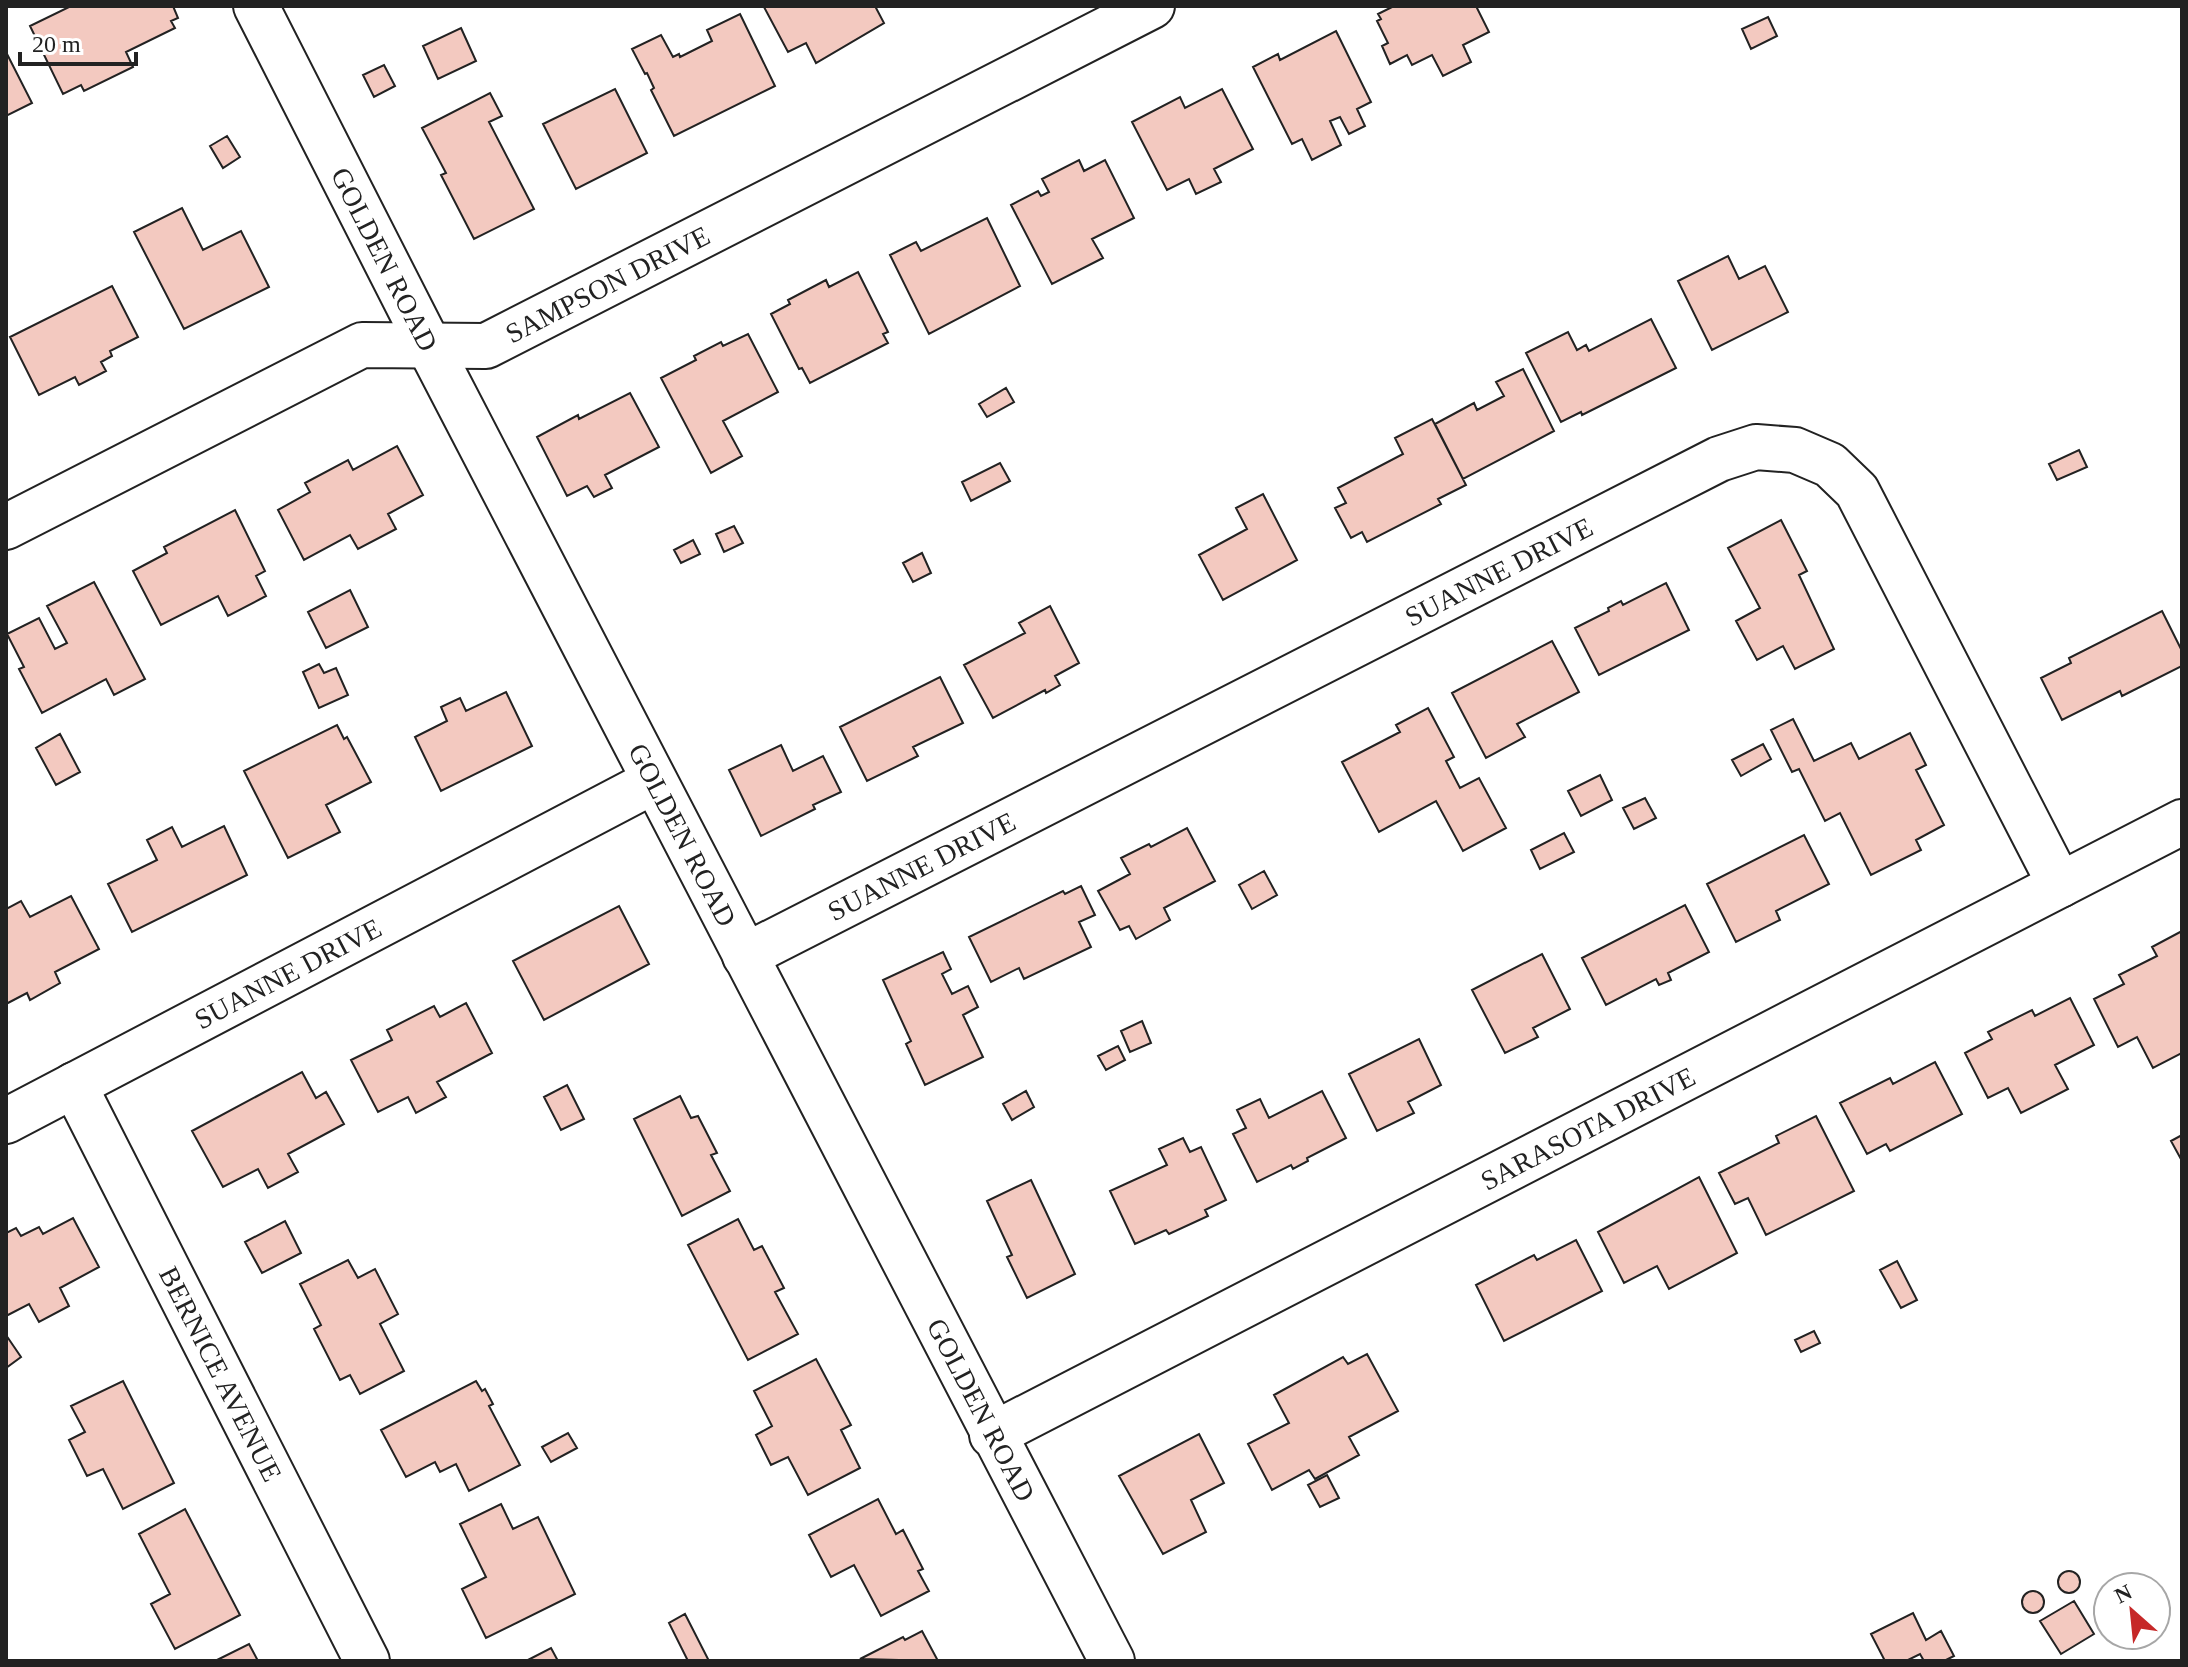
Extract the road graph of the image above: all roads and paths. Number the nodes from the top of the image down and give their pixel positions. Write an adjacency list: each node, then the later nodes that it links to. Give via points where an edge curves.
1 (256, 6): 3 (street, GOLDEN ROAD)
2 (1152, 6): 3 (street, SAMPSON DRIVE, via 486,346)
3 (429, 346): 4 (street, SAMPSON DRIVE, via 362,345); 5 (street, GOLDEN ROAD)
4 (6, 527)
5 (654, 781): 8 (street, GOLDEN ROAD); 9 (street, SUANNE DRIVE)
6 (2182, 822): 7 (street, SARASOTA DRIVE)
7 (2060, 885): 8 (street, SUANNE DRIVE, via 1857,491 1830,465 1795,450 1756,447 1719,459); 11 (street, SARASOTA DRIVE)
8 (745, 956): 11 (street, GOLDEN ROAD)
9 (74, 1085): 10 (street, SUANNE DRIVE); 12 (street, BERNICE AVENUE)
10 (6, 1121)
11 (992, 1435): 13 (street, GOLDEN ROAD)
12 (367, 1661)
13 (1112, 1661)

